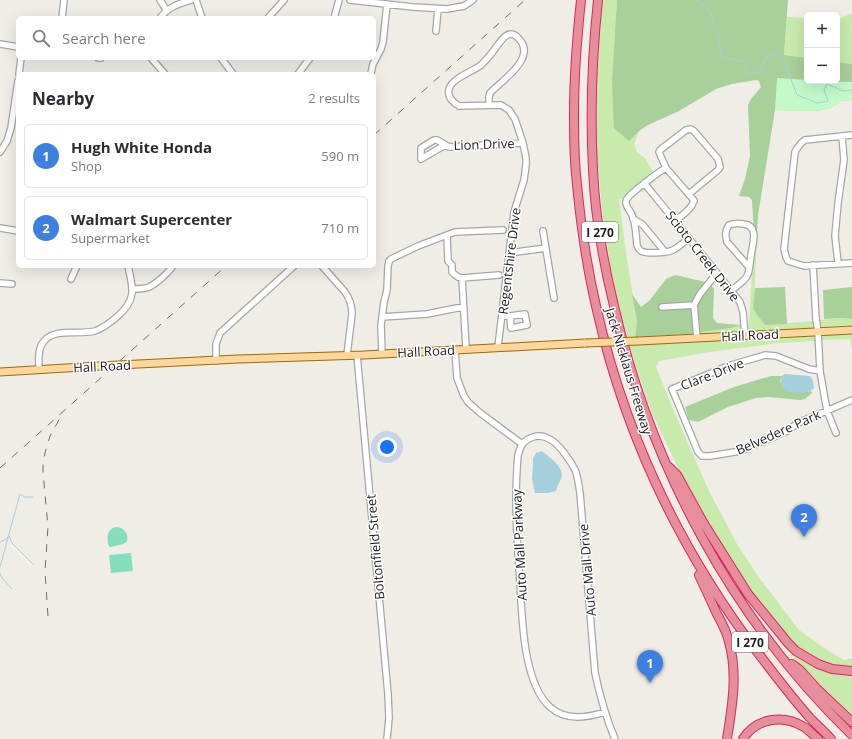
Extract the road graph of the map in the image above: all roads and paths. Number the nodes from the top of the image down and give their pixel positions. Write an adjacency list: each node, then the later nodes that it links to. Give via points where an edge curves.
1 (64, 0): 14 (street)
2 (160, 0): 13 (street)
3 (191, 0): 13 (street, via 172,6)
4 (196, 0): 16 (street)
5 (284, 0): 17 (street)
6 (339, 0): 18 (street)
7 (350, 0): 11 (street)
8 (473, 0): 12 (street, via 464,6)
9 (581, 0): 99 (highway, Jack Nicklaus Freeway / I 270, via 574,88 575,147 580,213 590,277 607,350 628,417 658,489)
10 (598, 0): 98 (highway, Jack Nicklaus Freeway / I 270, via 593,56 592,130 595,196 602,248 631,370)
11 (387, 3): 12 (street); 22 (street, via 383,42)
12 (438, 9): 19 (street)
13 (167, 11): 15 (street)
14 (62, 16)
15 (162, 16)
16 (201, 16)
17 (270, 16)
18 (335, 16)
19 (436, 31)
20 (0, 44): 21 (street)
21 (16, 47)
22 (376, 58)
23 (21, 60): 28 (street)
24 (153, 60): 29 (street)
25 (222, 60): 30 (street)
26 (308, 60): 31 (street)
27 (375, 60): 32 (street)
28 (19, 72)
29 (162, 72)
30 (232, 72)
31 (300, 72)
32 (371, 72)
33 (489, 105): 33 (street, Regentshire Drive, via 490,93 513,72 524,54 523,46 516,35 505,36 483,63 454,82 449,89 450,99 459,106); 38 (street, Regentshire Drive, via 501,105 512,112)
34 (16, 110): 35 (street)
35 (15, 124): 40 (street)
36 (852, 135): 37 (street)
37 (842, 136): 56 (street, via 844,160 835,236); 57 (street, via 805,140 795,152 785,253 788,262 804,266)
38 (523, 143): 39 (street, Lion Drive, via 449,147); 54 (street, Regentshire Drive, via 526,170 514,212)
39 (445, 145)
40 (0, 152)
41 (666, 168): 42 (street); 43 (street); 43 (street, via 660,150 686,130 694,131 718,159 720,167)
42 (644, 183): 44 (street, via 628,196 625,202); 45 (street, Scioto Creek Drive)
43 (689, 194): 45 (street, via 694,201 693,206)
44 (633, 219): 53 (street, via 643,225); 53 (street, via 640,250 648,253)
45 (676, 221): 51 (street, Scioto Creek Drive)
46 (0, 228): 48 (street)
47 (503, 230): 50 (street, via 456,232)
48 (16, 231)
49 (543, 231): 52 (street)
50 (446, 235): 67 (street, via 448,262 452,265 452,272); 78 (street, via 395,256 389,261)
51 (689, 238): 53 (street, via 674,250); 64 (street, Scioto Creek Drive)
52 (546, 248): 54 (street); 72 (street)
53 (665, 252)
54 (509, 253): 76 (street, Regentshire Drive)
55 (852, 263): 56 (street)
56 (838, 264): 57 (street)
57 (813, 265): 80 (street)
58 (749, 267): 58 (street, via 754,231 749,225 729,225 726,238); 71 (street, via 745,278)
59 (76, 268): 66 (street)
60 (128, 268): 70 (street)
61 (171, 268): 70 (street, via 149,287)
62 (292, 268): 89 (street, via 220,333 216,344)
63 (324, 268): 87 (street, via 351,302)
64 (717, 273): 71 (street, Scioto Creek Drive); 73 (street)
65 (499, 275): 67 (street)
66 (71, 278)
67 (462, 278): 75 (street)
68 (0, 283): 69 (street)
69 (12, 284)
70 (133, 289): 90 (street, via 127,306 112,322 93,332 54,335 44,341 39,352)
71 (731, 290): 81 (street, Scioto Creek Drive, via 742,306)
72 (554, 298)
73 (694, 305): 74 (street); 82 (street)
74 (662, 307)
75 (464, 308): 78 (street); 84 (street)
76 (502, 316): 77 (street); 83 (street, Regentshire Drive)
77 (510, 316)
78 (382, 318): 86 (street)
79 (852, 330): 80 (main road, Hall Road)
80 (818, 332): 81 (main road, Hall Road); 91 (street)
81 (745, 336): 82 (main road, Hall Road)
82 (697, 338): 83 (main road, Hall Road, bridge)
83 (498, 347): 84 (main road, Hall Road)
84 (466, 349): 85 (main road, Hall Road)
85 (455, 350): 86 (main road, Hall Road); 96 (street, via 457,378 468,402)
86 (382, 354): 88 (main road, Hall Road)
87 (347, 355): 88 (main road, Hall Road); 89 (main road, Hall Road)
88 (357, 355): 105 (street, Boltonfield Street, via 388,689)
89 (216, 360): 90 (main road, Hall Road)
90 (39, 370): 92 (main road, Hall Road)
91 (820, 371): 94 (street); 97 (street, Clare Drive, via 765,354 672,389 698,452)
92 (0, 372)
93 (852, 400): 94 (street, Belvedere Park)
94 (827, 411): 95 (street); 97 (street, Belvedere Park, via 741,451)
95 (836, 433)
96 (522, 444): 102 (street, Auto Mall Drive, via 535,436 545,437 570,460 575,470 580,493 595,673); 102 (street, Auto Mall Parkway, via 517,468 516,524 525,641 535,684 543,699 558,712 579,718)
97 (702, 456)
98 (667, 466): 100 (highway, Jack Nicklaus Freeway / I 270, via 684,503 717,562 752,617); 101 (highway, via 677,475 748,594 788,643 818,664 832,669)
99 (682, 536): 107 (highway, via 729,642 734,673 733,702); 110 (highway, Jack Nicklaus Freeway / I 270, via 706,578 749,641 811,719)
100 (781, 656): 103 (highway, via 800,670); 104 (highway, Jack Nicklaus Freeway / I 270, via 820,703)
101 (852, 671)
102 (604, 712): 106 (street, Auto Mall Drive)
103 (852, 722)
104 (852, 736)
105 (388, 739)
106 (615, 739)
107 (727, 739)
108 (743, 739): 109 (highway, via 760,723 779,719 796,722)
109 (818, 739)
110 (832, 739)

